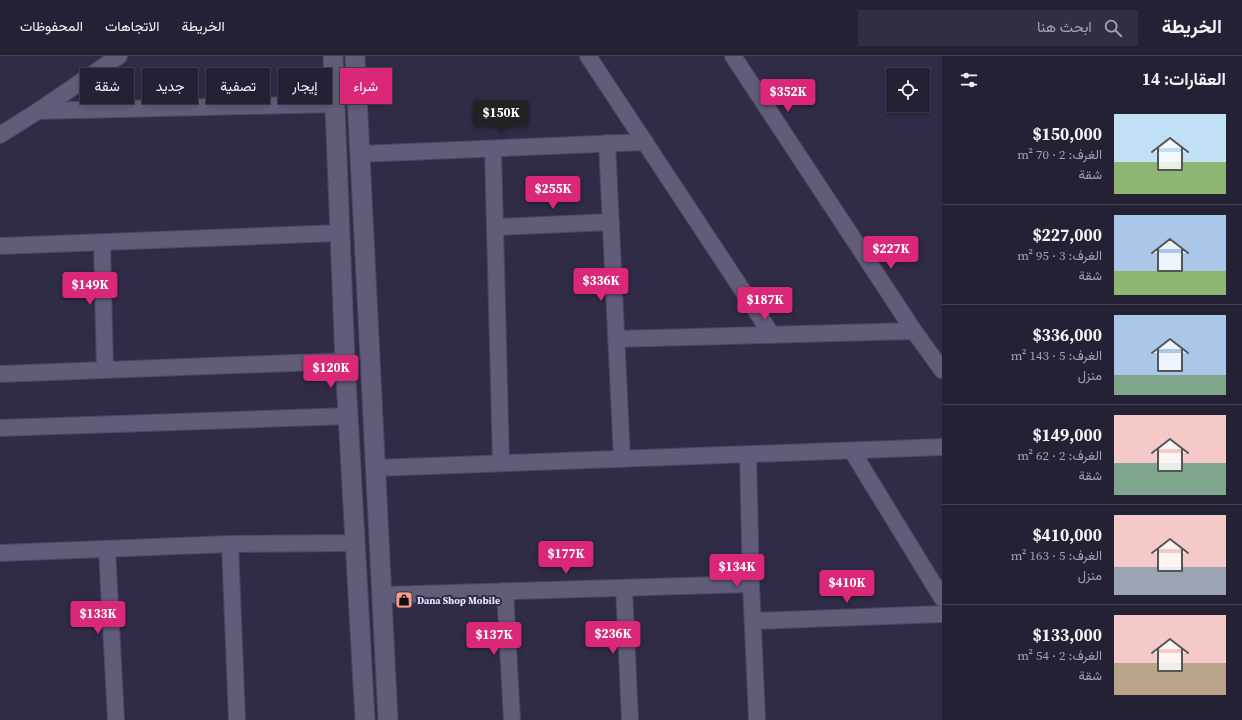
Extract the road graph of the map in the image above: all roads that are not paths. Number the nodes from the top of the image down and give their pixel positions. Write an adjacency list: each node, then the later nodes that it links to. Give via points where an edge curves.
1 (120, 56): 7 (street)
2 (332, 56): 6 (street)
3 (355, 56): 12 (street)
4 (588, 56): 9 (street)
5 (734, 56): 18 (street)
6 (335, 104): 7 (street); 15 (street)
7 (38, 111): 8 (street)
8 (0, 135)
9 (645, 142): 10 (street); 19 (street)
10 (607, 143): 11 (street); 13 (street)
11 (493, 149): 12 (street); 14 (street)
12 (359, 154): 32 (street)
13 (611, 222): 14 (street); 20 (street)
14 (496, 226): 31 (street)
15 (340, 233): 16 (street); 21 (street)
16 (102, 243): 17 (street); 22 (street)
17 (0, 246)
18 (914, 331): 19 (street); 23 (street)
19 (772, 335): 20 (street)
20 (616, 339): 30 (street)
21 (345, 361): 22 (street); 25 (street)
22 (105, 370): 24 (street)
23 (942, 370)
24 (0, 374)
25 (348, 416): 26 (street); 33 (street)
26 (0, 428)
27 (942, 447): 28 (street)
28 (852, 451): 29 (street); 41 (street)
29 (748, 454): 30 (street); 37 (street)
30 (622, 459): 31 (street)
31 (501, 464): 32 (street)
32 (375, 468): 40 (street)
33 (355, 543): 34 (street); 46 (street)
34 (230, 544): 35 (street); 45 (street)
35 (107, 549): 36 (street); 44 (street)
36 (0, 553)
37 (751, 584): 38 (street); 43 (street)
38 (624, 588): 39 (street); 49 (street)
39 (505, 591): 40 (street); 48 (street)
40 (382, 595): 47 (street)
41 (942, 598)
42 (942, 614): 43 (street)
43 (753, 621): 50 (street)
44 (116, 720)
45 (237, 720)
46 (364, 720)
47 (388, 720)
48 (512, 720)
49 (630, 720)
50 (757, 720)

